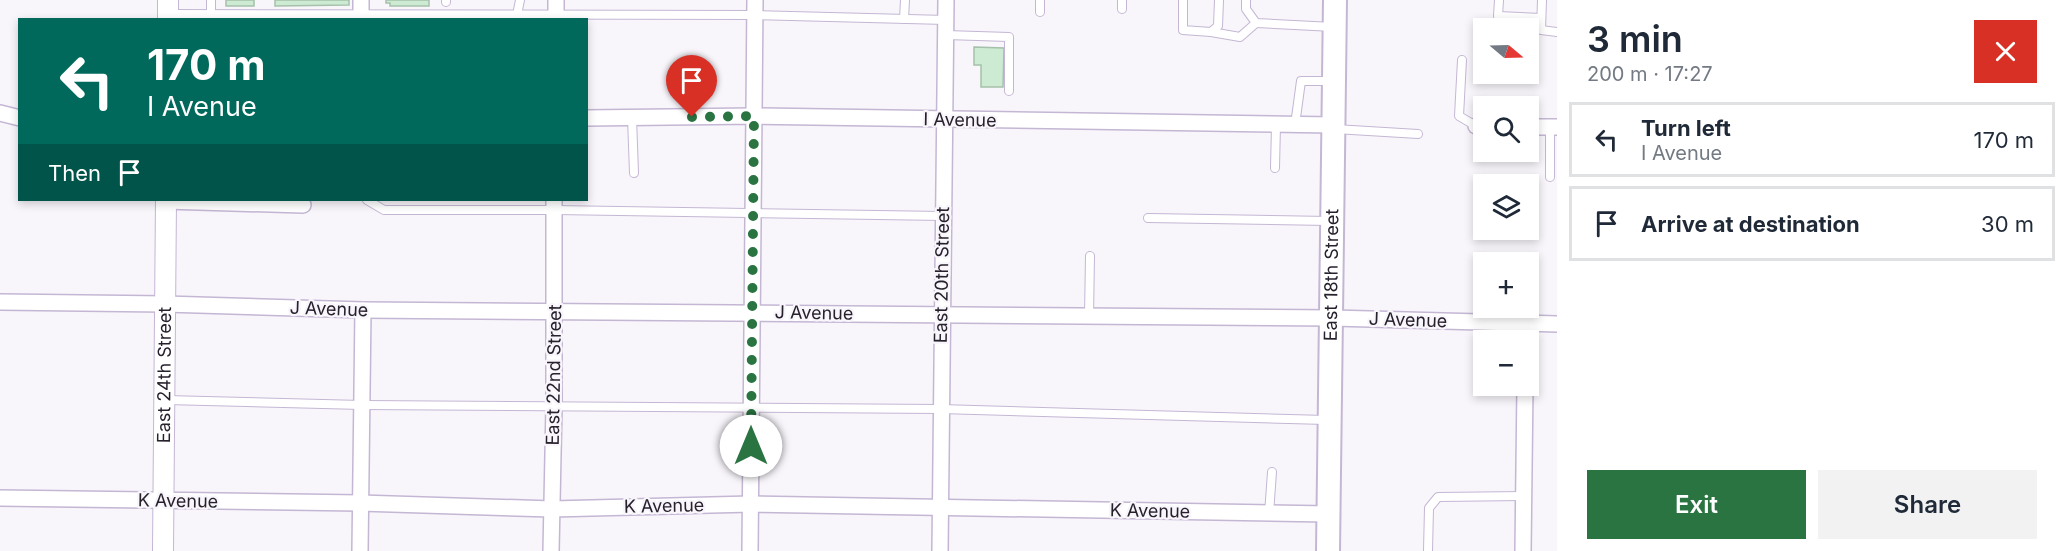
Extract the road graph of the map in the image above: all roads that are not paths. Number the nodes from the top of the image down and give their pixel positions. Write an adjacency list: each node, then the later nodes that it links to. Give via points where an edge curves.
1 (211, 0): 19 (lane)
2 (520, 0): 20 (lane)
3 (904, 0): 22 (lane)
4 (946, 0): 23 (street, East 20th Street)
5 (1041, 0): 18 (lane)
6 (1122, 0): 14 (lane)
7 (1183, 0): 26 (lane, via 1183,30)
8 (1219, 0): 26 (lane, via 1218,26)
9 (1246, 0): 24 (lane, via 1246,9)
10 (1335, 0): 25 (main road, East 18th Street)
11 (1498, 0): 21 (lane, via 1498,16)
12 (1542, 0): 21 (lane)
13 (755, 7): 17 (lane); 22 (lane); 33 (street)
14 (1122, 9)
15 (168, 11): 19 (lane)
16 (361, 11): 19 (lane); 20 (lane)
17 (556, 12): 20 (lane)
18 (1040, 12)
19 (211, 14)
20 (517, 15)
21 (1541, 18): 27 (lane, via 1541,30)
22 (904, 19): 23 (lane)
23 (946, 20): 28 (street, East 20th Street)
24 (1256, 23): 25 (lane); 26 (lane, via 1240,37)
25 (1335, 27): 30 (main road, East 18th Street)
26 (1211, 32)
27 (1557, 32)
28 (946, 36): 31 (lane, via 1009,37); 37 (street, East 20th Street)
29 (1462, 60): 38 (lane, via 1459,116)
30 (1334, 81): 40 (lane, via 1301,81); 41 (main road, East 18th Street)
31 (1009, 91)
32 (0, 113): 34 (street)
33 (754, 116): 36 (street, I Avenue); 37 (street, I Avenue); 52 (street)
34 (18, 118)
35 (588, 118): 36 (street, I Avenue)
36 (632, 118): 45 (lane)
37 (944, 120): 39 (street, I Avenue); 53 (street, East 20th Street)
38 (1473, 123)
39 (1276, 125): 40 (street, I Avenue); 44 (lane)
40 (1295, 125): 41 (street, I Avenue)
41 (1333, 127): 43 (lane); 55 (main road, East 18th Street)
42 (1554, 127): 46 (lane)
43 (1418, 134)
44 (1275, 168)
45 (634, 172)
46 (1550, 177)
47 (166, 201): 58 (street, East 24th Street)
48 (193, 201): 50 (street)
49 (369, 201): 51 (lane, via 384,210)
50 (303, 205)
51 (554, 205): 52 (lane); 60 (street, East 22nd Street)
52 (753, 212): 53 (lane); 61 (street)
53 (943, 216): 62 (street, East 20th Street)
54 (1148, 218): 55 (lane)
55 (1334, 221): 64 (main road, East 18th Street)
56 (1090, 256): 63 (lane)
57 (0, 302): 58 (street, J Avenue)
58 (165, 304): 59 (street, J Avenue); 69 (street, East 24th Street)
59 (363, 310): 60 (street, J Avenue); 70 (street)
60 (555, 312): 61 (street, J Avenue); 71 (street, East 22nd Street)
61 (752, 312): 62 (street, J Avenue); 72 (street)
62 (942, 314): 63 (street, J Avenue); 73 (street, East 20th Street)
63 (1089, 316): 64 (street, J Avenue)
64 (1333, 318): 65 (street, J Avenue); 74 (main road, East 18th Street)
65 (1526, 324): 66 (street, J Avenue); 67 (street)
66 (1557, 324)
67 (1526, 330)
68 (1525, 396): 76 (street)
69 (165, 400): 70 (lane); 78 (street, East 24th Street)
70 (362, 405): 71 (lane); 79 (street)
71 (554, 406): 72 (lane); 82 (street, East 22nd Street)
72 (751, 408): 73 (lane); 80 (street)
73 (940, 409): 74 (lane); 81 (street, East 20th Street)
74 (1331, 421): 84 (main road, East 18th Street)
75 (1272, 472): 83 (lane)
76 (1523, 496): 91 (lane, via 1438,497 1429,508); 92 (street)
77 (0, 498): 78 (street, K Avenue)
78 (164, 501): 79 (street, K Avenue); 85 (street, East 24th Street)
79 (360, 503): 82 (street, K Avenue); 86 (street)
80 (750, 504): 81 (street, K Avenue); 82 (street, K Avenue); 88 (street)
81 (940, 506): 83 (street, K Avenue); 89 (street, East 20th Street)
82 (552, 509): 87 (street, East 22nd Street)
83 (1269, 514): 84 (street, K Avenue)
84 (1328, 514): 90 (main road, East 18th Street)
85 (162, 547)
86 (360, 551)
87 (551, 551)
88 (750, 551)
89 (940, 551)
90 (1328, 551)
91 (1428, 551)
92 (1523, 551)

